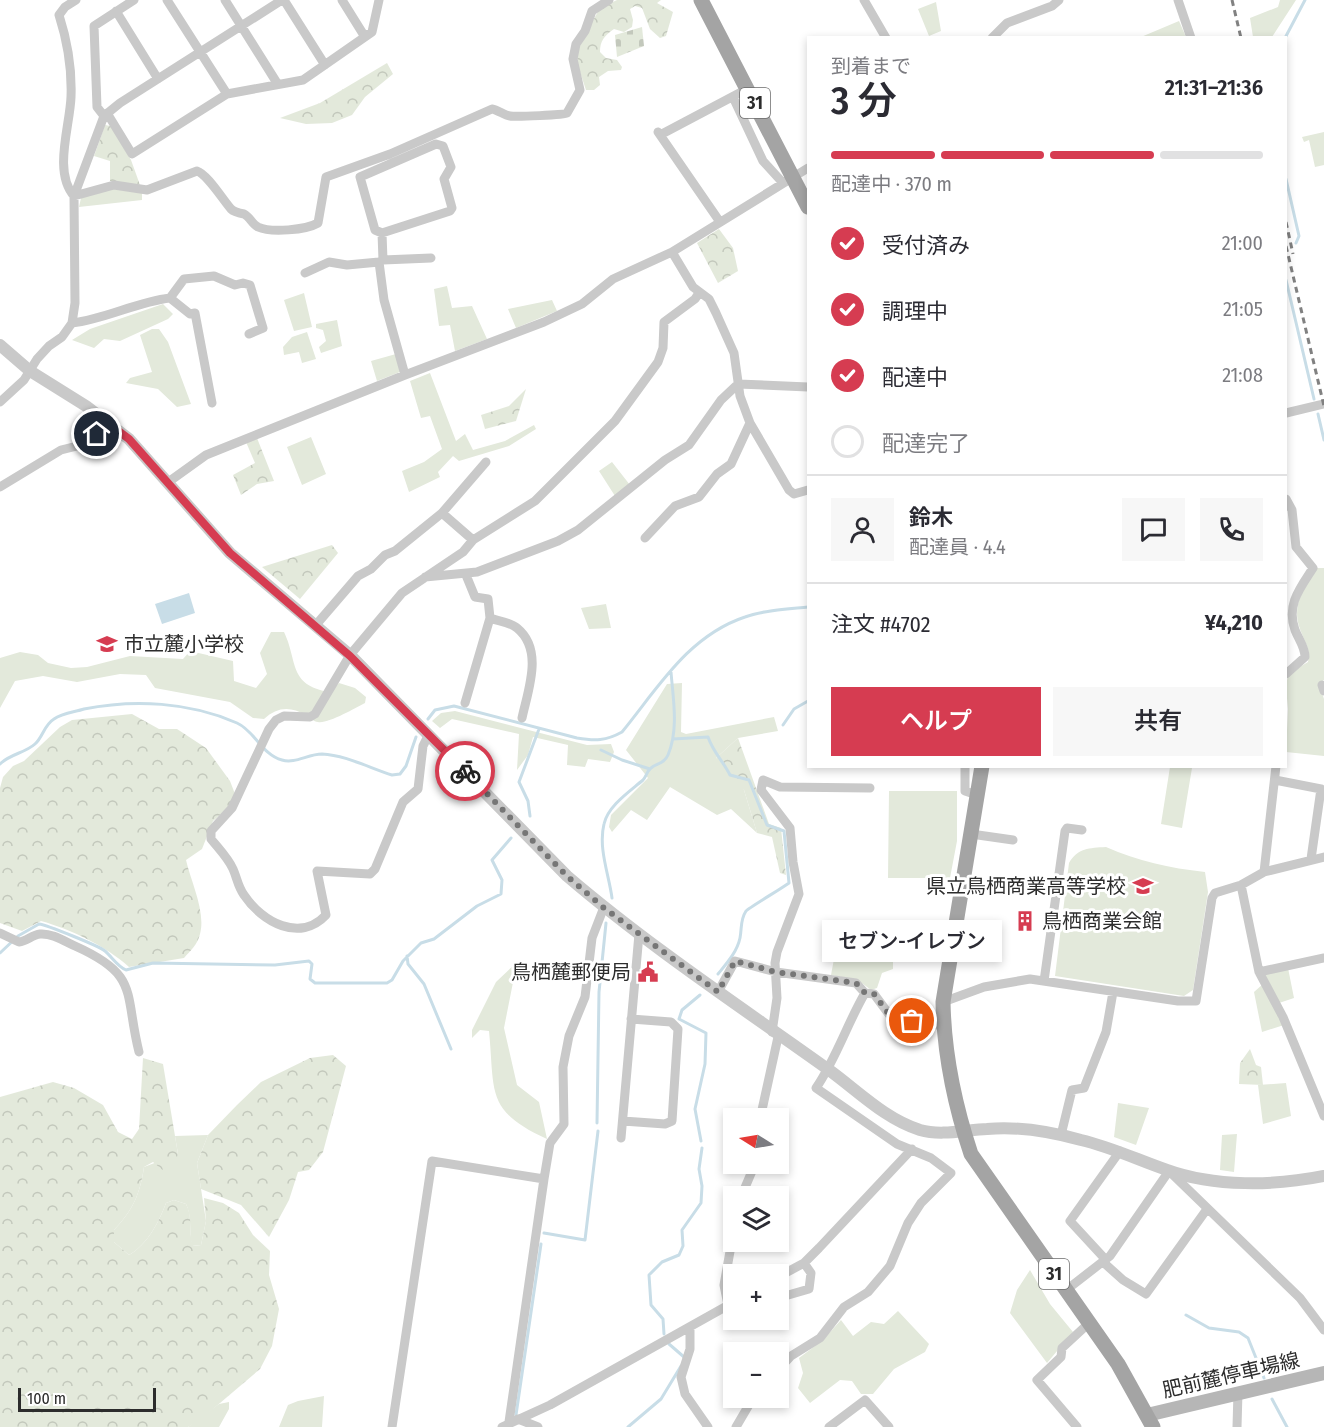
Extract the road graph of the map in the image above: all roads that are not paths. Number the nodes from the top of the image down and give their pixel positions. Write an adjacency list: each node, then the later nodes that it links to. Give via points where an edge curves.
1 (76, 0): 29 (street, via 59,15 65,33 71,97 65,163 67,183)
2 (134, 0): 13 (street)
3 (167, 0): 19 (street)
4 (225, 0): 14 (street)
5 (283, 0): 14 (street); 20 (street)
6 (342, 0): 18 (street)
7 (380, 0): 18 (street, via 372,32)
8 (609, 0): 29 (street, via 592,11 576,44 573,58 580,90 567,113 511,116 492,109 326,177 321,218 314,226 285,231 256,226 231,209 207,176 197,171 147,190 114,184)
9 (701, 0): 23 (main road, 31)
10 (864, 0): 15 (street)
11 (1059, 0): 16 (street, via 1007,23)
12 (1178, 0): 17 (street)
13 (116, 11): 21 (street); 26 (street, via 94,26 97,107)
14 (241, 26): 19 (street); 22 (street)
15 (885, 36)
16 (994, 36)
17 (1190, 36)
18 (365, 37): 20 (street)
19 (200, 52): 21 (street); 24 (street)
20 (325, 65): 22 (street, via 303,80)
21 (158, 79): 26 (street)
22 (277, 83): 24 (street)
23 (747, 89): 25 (street); 28 (main road, 31)
24 (227, 94): 26 (street, via 132,154)
25 (734, 97): 28 (street, via 763,160); 31 (street, via 659,134)
26 (106, 114): 29 (street)
27 (807, 169): 28 (street)
28 (788, 180): 30 (main road, 31); 31 (street)
29 (74, 196): 39 (street)
30 (807, 206)
31 (720, 222): 33 (street)
32 (382, 233): 32 (street, via 453,208 444,179 450,167 443,146 436,144 360,177 375,230); 35 (street)
33 (672, 252): 37 (street); 43 (street, via 625,271 582,304 544,322)
34 (431, 258): 35 (street)
35 (381, 261): 36 (street, via 347,265 329,262); 43 (street, via 384,300)
36 (305, 273)
37 (699, 293): 44 (street, via 709,299 730,341); 59 (street, via 663,322 663,348 658,362 615,421 535,501)
38 (170, 298): 39 (street, via 146,301); 40 (street, via 184,279 214,276 235,285 250,285 263,328); 47 (street, via 190,314 195,313)
39 (72, 323): 42 (street)
40 (249, 334)
41 (0, 345): 42 (street)
42 (30, 371): 46 (street); 51 (street)
43 (405, 375): 53 (street, via 206,455)
44 (738, 384): 45 (street); 50 (street); 60 (street, via 721,400 689,445 578,530)
45 (807, 387)
46 (0, 402)
47 (213, 403)
48 (1324, 404): 49 (street)
49 (1287, 413)
50 (750, 423): 55 (street, via 789,490 794,494); 58 (street, via 731,464 717,474 699,497 675,506)
51 (109, 424): 53 (street, via 129,439); 54 (street, via 85,444 61,450)
52 (486, 462): 57 (street)
53 (167, 483): 63 (street, via 230,553)
54 (0, 487)
55 (807, 490)
56 (1287, 501): 65 (street, via 1292,510 1296,547 1313,568 1297,591 1292,609 1305,657)
57 (442, 513): 59 (street); 63 (street, via 358,576)
58 (645, 538)
59 (473, 540): 61 (street, via 463,552)
60 (466, 575): 61 (street); 62 (street, via 475,597 488,599)
61 (425, 577): 64 (street, via 402,593)
62 (490, 618): 66 (street); 67 (street, via 515,626 523,634 532,657 534,667)
63 (315, 626): 64 (street)
64 (350, 656): 68 (street); 68 (street, via 315,714 276,720 232,808 211,831 211,839 229,860 244,896 279,927 307,928 318,923 326,915 317,871 370,874 375,869 403,802 418,789 423,746)
65 (1287, 673)
66 (465, 703)
67 (522, 718)
68 (429, 734): 82 (street, via 567,876)
69 (965, 768): 74 (street, via 965,791)
70 (982, 768): 74 (main road, 31)
71 (1276, 768): 72 (street)
72 (1275, 780): 79 (street, via 1321,789); 80 (street)
73 (870, 788): 86 (street, via 780,787 763,780 761,790 790,828 800,886 777,952)
74 (977, 795): 76 (main road, 31)
75 (1082, 830): 88 (street, via 1065,831)
76 (970, 834): 77 (street); 92 (main road, 31)
77 (1013, 840)
78 (1324, 857): 79 (street)
79 (1311, 859): 80 (street)
80 (1264, 872): 81 (street)
81 (1241, 885): 87 (street); 90 (street, via 1215,893 1212,898 1196,1001)
82 (604, 908): 84 (street); 108 (street, via 592,938 585,997 569,1036 563,1067 564,1124 550,1143)
83 (0, 933): 96 (street, via 15,941 50,934 96,956 120,975 128,991)
84 (639, 934): 89 (street); 93 (street)
85 (1324, 958): 87 (street)
86 (776, 972): 89 (street, via 735,961); 91 (street, via 856,983); 95 (street)
87 (1259, 972): 99 (street, via 1283,1017)
88 (1044, 981): 90 (street); 92 (street, via 1030,979 984,987)
89 (718, 992): 95 (street)
90 (1113, 992): 102 (street, via 1106,1032 1084,1088 1072,1090)
91 (865, 993): 94 (street, via 874,994 891,1017); 97 (street)
92 (943, 1002): 94 (main road, 31)
93 (630, 1019): 100 (street); 100 (street, via 671,1022 678,1029 672,1121)
94 (943, 1026): 101 (main road, 31)
95 (775, 1035): 97 (street); 98 (street)
96 (139, 1052)
97 (828, 1070): 101 (street, via 890,1117 921,1130); 104 (street, via 816,1088 823,1095 897,1144)
98 (762, 1108)
99 (1324, 1116)
100 (623, 1121): 103 (street)
101 (964, 1133): 102 (street, via 987,1129); 113 (main road, 31, via 971,1154)
102 (1061, 1135): 105 (street)
103 (621, 1138)
104 (912, 1149): 111 (street); 119 (street, via 951,1173 921,1203 890,1266 868,1292 844,1307 820,1338)
105 (1120, 1151): 106 (street); 110 (street, via 1070,1221)
106 (1169, 1171): 107 (street, via 1238,1182); 109 (street); 110 (street)
107 (1324, 1176)
108 (544, 1179): 124 (street); 126 (street, via 432,1161)
109 (1207, 1209): 110 (street, via 1146,1294 1123,1280); 118 (street, via 1300,1298)
110 (1104, 1261): 113 (street)
111 (804, 1263): 112 (street); 114 (street, via 813,1279 809,1290)
112 (789, 1271)
113 (1065, 1291): 116 (main road, 31)
114 (789, 1295)
115 (723, 1308): 117 (street)
116 (1088, 1324): 123 (main road, 31, via 1118,1364); 131 (street, via 1062,1348 1061,1358 1037,1380)
117 (690, 1327): 124 (street, via 550,1405); 128 (street, via 690,1349 681,1377 685,1394)
118 (1324, 1330)
119 (789, 1358)
120 (1324, 1373): 121 (main road, 肥前麓停車場線)
121 (1238, 1392): 123 (main road, 肥前麓停車場線); 132 (street)
122 (749, 1408): 129 (street)
123 (1149, 1423)
124 (507, 1424): 127 (street)
125 (884, 1425): 130 (street, via 865,1400)
126 (392, 1427)
127 (538, 1427)
128 (708, 1427)
129 (736, 1427)
130 (829, 1427)
131 (1077, 1427)
132 (1237, 1427)

